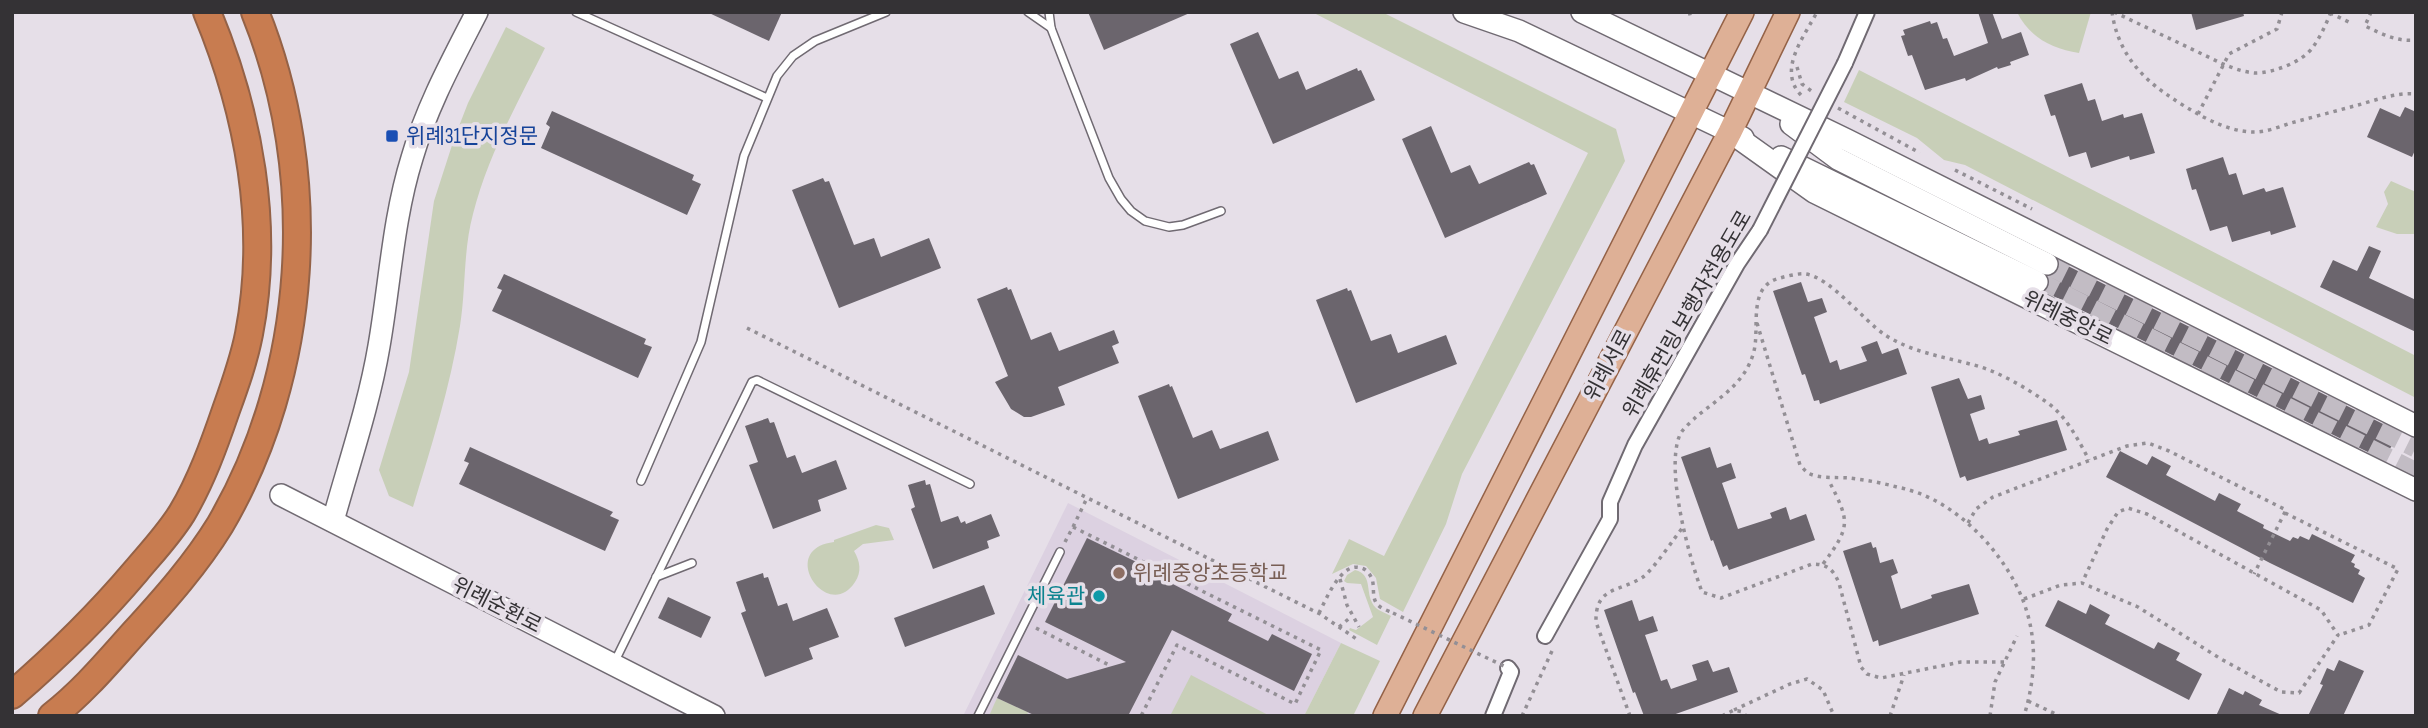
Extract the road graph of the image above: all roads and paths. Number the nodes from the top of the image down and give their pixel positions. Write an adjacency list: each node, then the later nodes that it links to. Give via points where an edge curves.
1 (207, 12): 76 (highway, via 237,97 256,202 256,281 241,364 204,470 168,534 90,623)
2 (255, 12): 79 (highway, via 282,100 295,207 293,301 270,417 229,509 198,558 99,672)
3 (477, 12): 48 (main road, via 436,93 412,157 379,349)
4 (576, 12): 30 (lane)
5 (886, 12): 30 (lane, via 828,34 803,49 784,65)
6 (1028, 12): 22 (lane)
7 (1049, 12): 22 (lane)
8 (1464, 12): 23 (main road, 위례중앙로)
9 (1491, 12): 23 (main road, 위례중앙로)
10 (1582, 12): 26 (main road, 위례중앙로)
11 (1696, 12): 20 (path)
12 (1742, 12): 26 (main road, 위례서로)
13 (1788, 12): 28 (main road, 위례서로)
14 (1817, 12): 27 (path, via 1792,60)
15 (1867, 12): 66 (street, 위례휴먼링 보행자전용도로, bridge, via 1760,230 1635,445 1610,502 1610,519)
16 (2113, 12): 25 (path); 32 (path, via 2115,30 2130,61 2160,90)
17 (2282, 12): 25 (path, via 2277,29 2231,53)
18 (2371, 12): 24 (path, via 2365,26 2395,39)
19 (2330, 13): 21 (path); 25 (path, via 2308,53 2285,66 2255,73)
20 (1688, 14)
21 (2353, 24)
22 (1051, 28): 34 (lane, via 1109,178 1131,211 1145,221 1169,227)
23 (1519, 31): 31 (main road, 위례중앙로)
24 (2416, 40)
25 (2223, 64): 32 (path)
26 (1710, 75): 28 (main road, 위례중앙로); 31 (main road, 위례서로)
27 (1793, 83)
28 (1748, 93): 33 (main road, 위례서로); 33 (main road, 위례중앙로, via 1838,159 2042,273); 37 (main road, 위례중앙로)
29 (2416, 94): 32 (path, via 2383,98 2261,132)
30 (767, 98): 41 (lane, via 744,156 701,342)
31 (1691, 113): 33 (main road, 위례중앙로); 83 (main road, 위례서로)
32 (2198, 114)
33 (1730, 132): 40 (main road, 위례중앙로, via 1814,192); 84 (main road, 위례서로)
34 (1221, 211)
35 (1757, 321): 38 (path, via 1758,299 1778,278 1806,274 1824,280 1885,335 1931,356 2005,377 2048,402 2069,425); 49 (path, via 1800,465 1808,473 1899,487 1944,505); 50 (path, via 1754,352 1741,379 1679,436 1676,490)
36 (747, 328): 46 (path)
37 (2416, 426)
38 (2089, 460): 47 (path, via 2148,443 2287,510); 49 (path, via 1993,497 1976,509)
39 (2416, 471): 40 (main road, via 2408,476)
40 (2386, 476): 44 (main road, 위례중앙로)
41 (641, 481)
42 (1829, 481): 54 (path, via 1844,509 1846,524 1842,538)
43 (970, 484): 56 (lane, via 757,380 752,382)
44 (2416, 490)
45 (281, 495): 48 (main road, 위례순환로)
46 (1087, 498): 51 (path); 60 (path)
47 (2285, 513): 55 (path); 65 (path, via 2398,569 2369,625)
48 (333, 521): 70 (main road, 위례순환로)
49 (1968, 523): 59 (path, via 2009,570)
50 (1685, 526): 54 (path, via 1702,592 1721,598); 86 (path, via 1644,577 1608,593 1596,611)
51 (1073, 527): 52 (path); 75 (path, via 1321,650 1295,704 1177,645)
52 (1060, 552): 62 (lane)
53 (692, 563): 56 (lane)
54 (1823, 564): 73 (path, via 1833,570 1839,583 1861,667 1881,678)
55 (2254, 574): 58 (path, via 2147,514 2128,508 2118,512 2107,529); 65 (path, via 2321,610)
56 (656, 577): 70 (lane)
57 (1340, 577): 60 (path); 61 (path); 72 (path, bridge, via 1350,568 1363,568 1373,582 1379,606)
58 (2082, 583): 59 (path, via 2061,585); 65 (path, via 2138,607 2281,692 2298,693)
59 (2024, 599): 77 (path, via 2033,638)
60 (1319, 613): 63 (path)
61 (1352, 616): 63 (path); 64 (path)
62 (1025, 622): 71 (path); 81 (lane)
63 (1339, 627): 68 (path)
64 (1359, 627)
65 (2338, 635)
66 (1545, 636)
67 (2017, 636): 69 (path)
68 (1358, 640)
69 (2004, 662): 73 (path, via 1961,662); 91 (path, via 1995,682)
70 (613, 665): 80 (main road, 위례순환로)
71 (1111, 666)
72 (1507, 668): 85 (street, via 1511,672)
73 (1904, 674): 90 (path)
74 (1147, 684): 75 (path)
75 (1155, 687): 82 (path)
76 (12, 695)
77 (2028, 701): 92 (path); 93 (path)
78 (1734, 710): 87 (path); 88 (path); 89 (path, via 1807,679 1823,690)
79 (52, 716)
80 (714, 716)
81 (978, 716)
82 (1141, 716)
83 (1385, 716)
84 (1425, 716)
85 (1493, 716)
86 (1630, 716)
87 (1722, 716)
88 (1745, 716)
89 (1834, 716)
90 (1890, 716)
91 (1990, 716)
92 (2024, 716)
93 (2060, 716)

